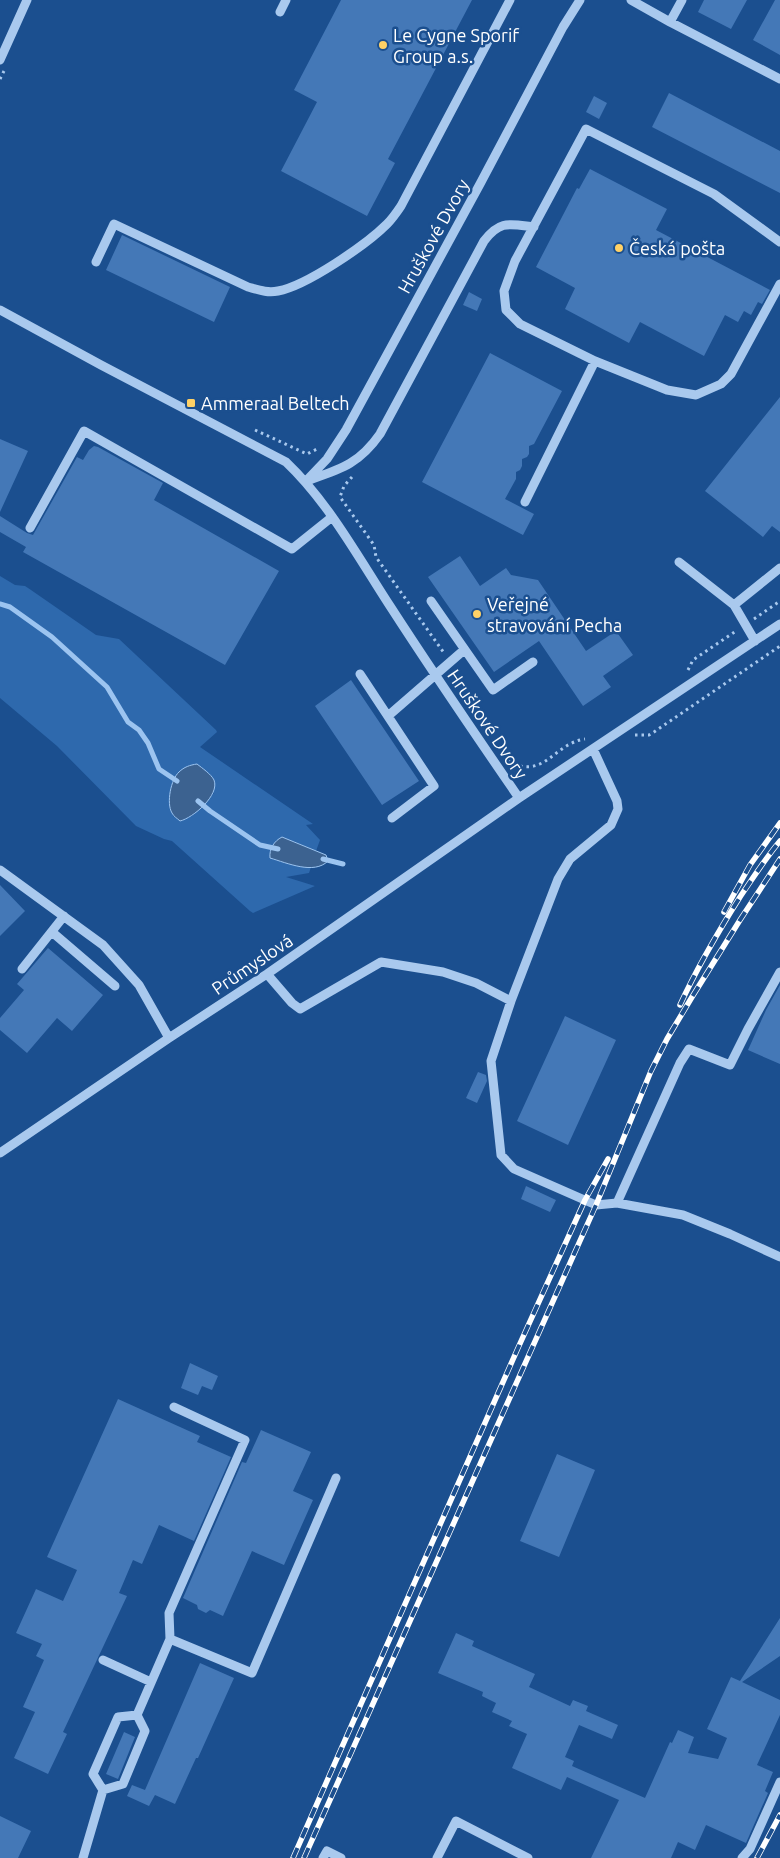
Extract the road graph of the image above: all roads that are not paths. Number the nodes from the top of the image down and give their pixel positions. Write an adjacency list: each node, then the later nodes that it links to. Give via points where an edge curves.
1 (27, 0): 9 (street)
2 (286, 0): 7 (street)
3 (510, 0): 13 (street, via 401,206 387,224 356,249 310,279 280,291 263,292 114,224)
4 (580, 0): 17 (street, Hruškové Dvory, via 346,430)
5 (631, 0): 8 (street)
6 (682, 0): 8 (street)
7 (280, 12)
8 (670, 22): 10 (street)
9 (0, 60)
10 (780, 79)
11 (534, 227): 12 (street, via 586,129 714,194); 16 (street, via 504,291 506,310 520,324); 17 (street, via 502,225 492,231 370,449 351,464)
12 (780, 242)
13 (96, 262)
14 (780, 284): 16 (street, via 731,374 721,384 696,395 667,390)
15 (0, 310): 17 (street, Hruškové Dvory, via 286,462)
16 (596, 361): 18 (street)
17 (306, 481): 19 (street, Hruškové Dvory)
18 (525, 502)
19 (332, 518): 20 (street, via 292,549 84,430); 30 (street, Hruškové Dvory)
20 (30, 528)
21 (679, 562): 24 (street)
22 (780, 568): 24 (street)
23 (430, 601): 27 (street)
24 (734, 605): 26 (street)
25 (780, 624): 26 (street, Hruškové Dvory)
26 (755, 641): 32 (street, Hruškové Dvory)
27 (464, 650): 28 (street, via 493,690); 30 (street)
28 (534, 662)
29 (360, 674): 31 (street)
30 (435, 676): 31 (street); 33 (street, Hruškové Dvory)
31 (388, 716): 34 (street, via 434,786)
32 (593, 749): 33 (street, Hruškové Dvory); 42 (street, via 618,801 618,809 611,825 574,855 558,879)
33 (519, 798): 40 (street, Průmyslová)
34 (392, 818)
35 (0, 870): 36 (street)
36 (64, 916): 37 (street); 43 (street, via 103,945 139,985)
37 (52, 932): 38 (street); 41 (street)
38 (22, 969)
39 (780, 972): 45 (street, via 730,1065 689,1049)
40 (267, 974): 42 (street, via 300,1010 381,962 443,972 476,983); 43 (street, Průmyslová)
41 (115, 986)
42 (511, 1001): 45 (street, via 491,1062 501,1155 514,1169 596,1205)
43 (169, 1038): 44 (street, Průmyslová)
44 (0, 1153)
45 (617, 1203): 46 (street, via 684,1215)
46 (780, 1257)
47 (174, 1407): 49 (street, via 245,1440 169,1613)
48 (336, 1478): 49 (street, via 252,1673)
49 (170, 1639): 51 (street)
50 (103, 1660): 51 (street)
51 (151, 1682): 52 (street)
52 (137, 1715): 54 (street, via 145,1732 123,1784); 54 (street, via 118,1717 93,1774)
53 (780, 1782): 60 (street, via 750,1849)
54 (103, 1790): 55 (street)
55 (83, 1858)
56 (323, 1858): 57 (street, via 327,1851)
57 (341, 1858)
58 (438, 1858): 59 (street, via 456,1821)
59 (528, 1858)
60 (742, 1858)

